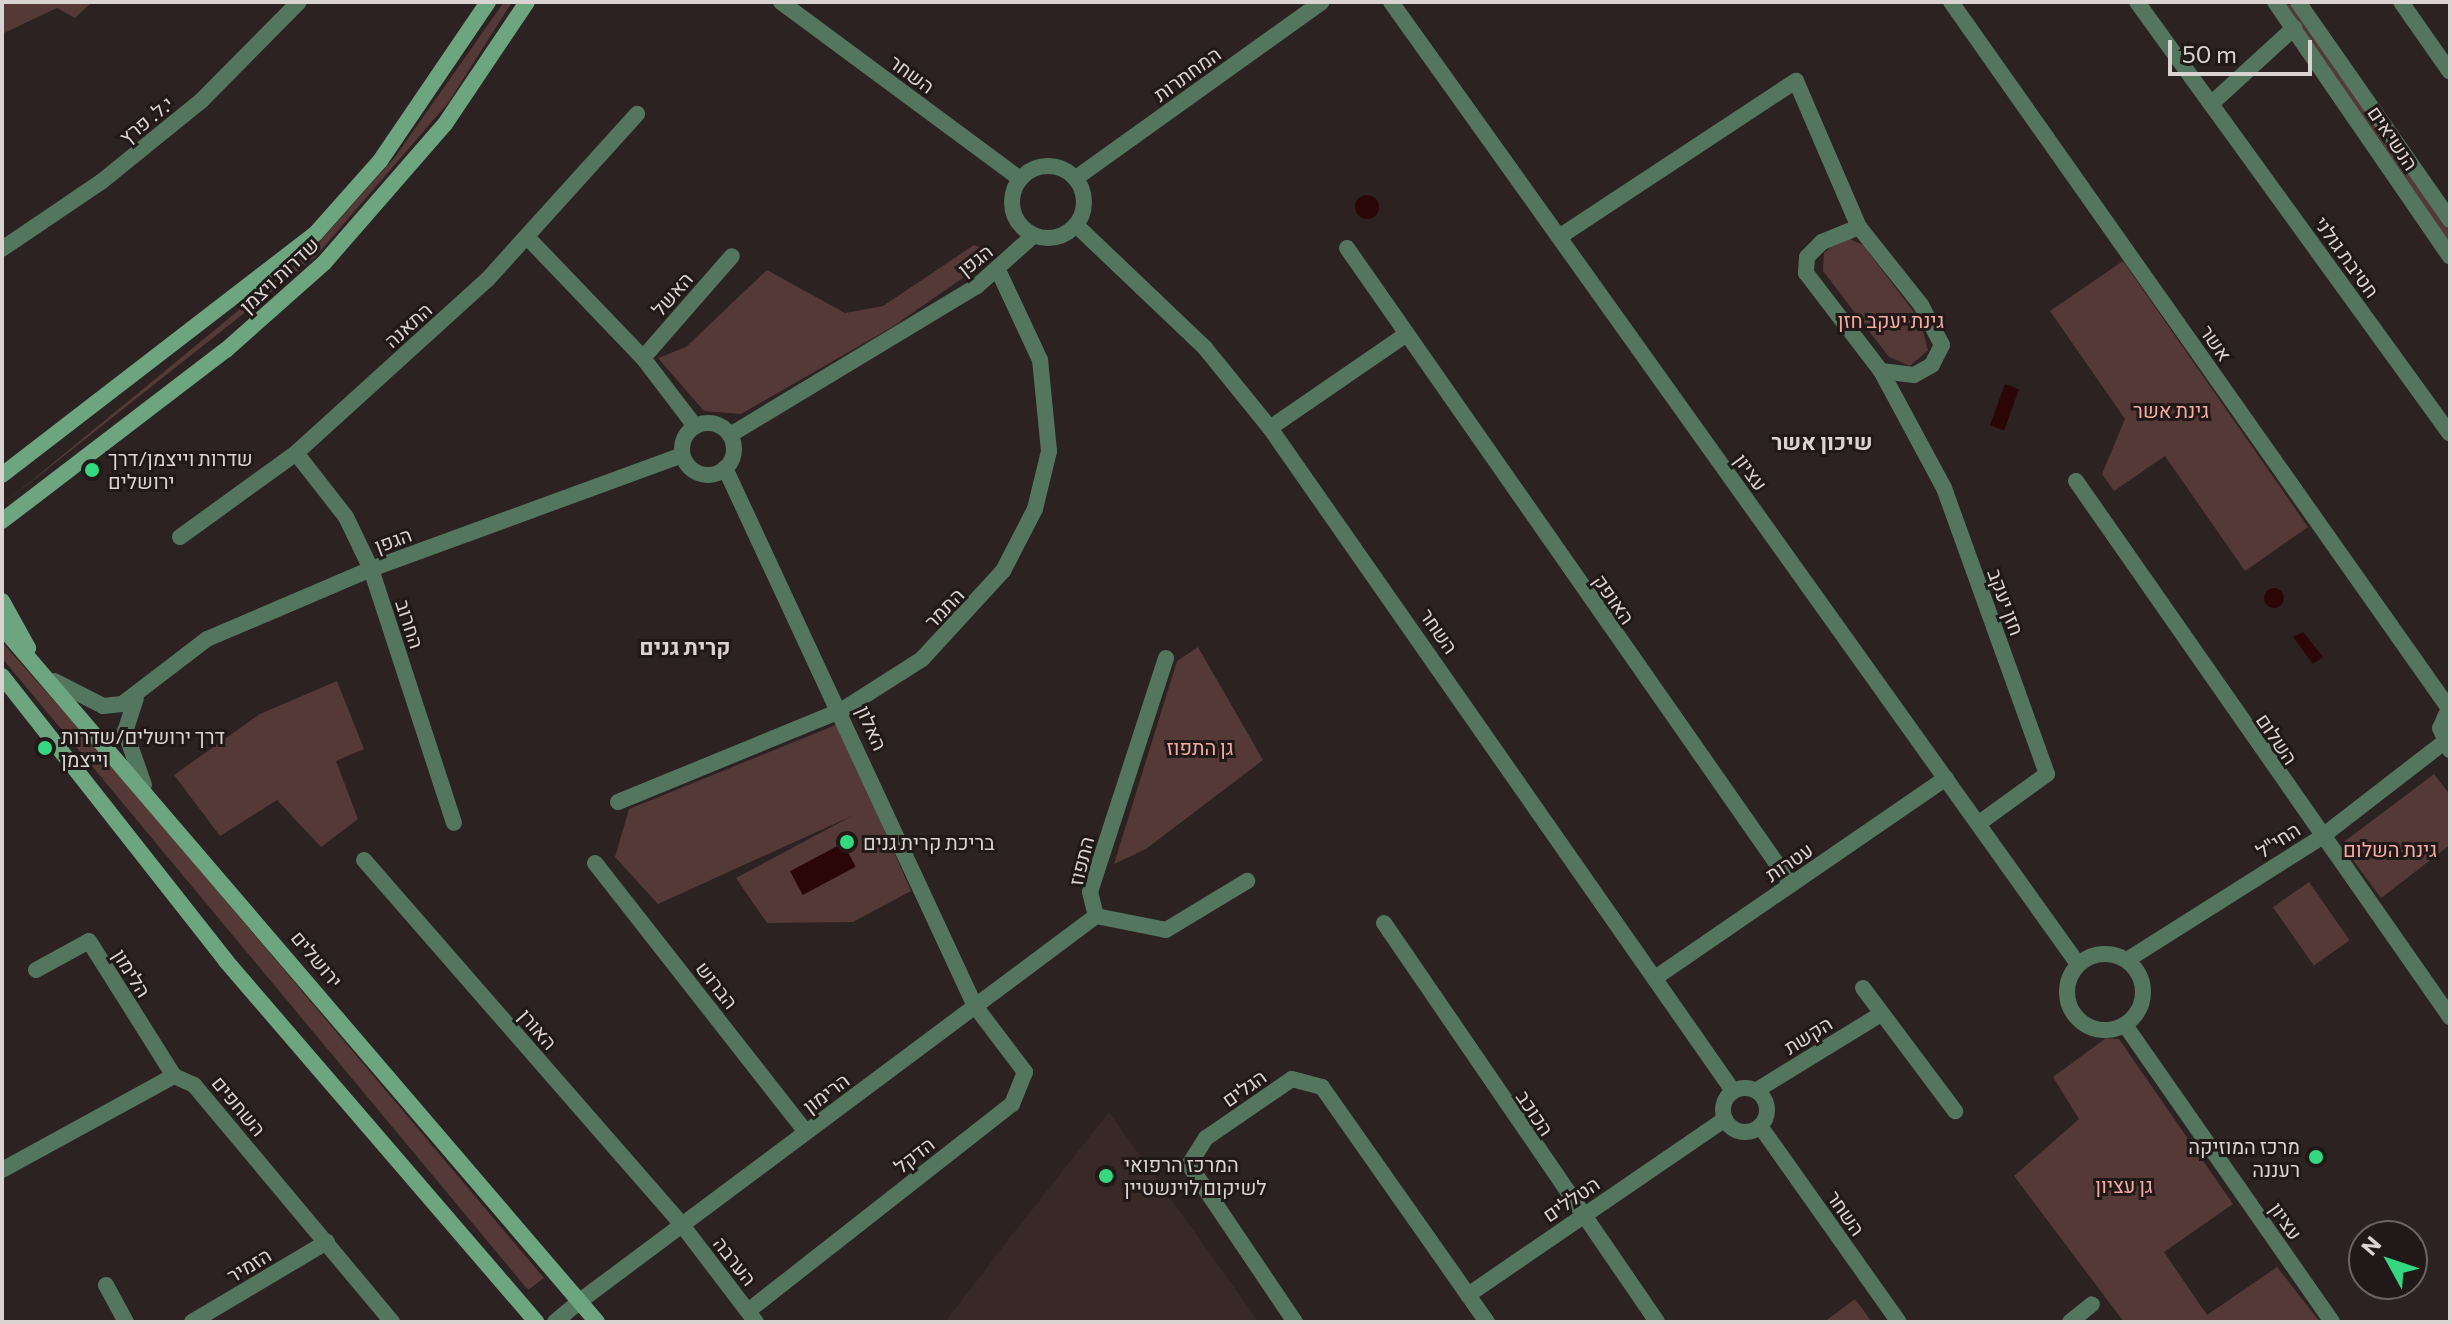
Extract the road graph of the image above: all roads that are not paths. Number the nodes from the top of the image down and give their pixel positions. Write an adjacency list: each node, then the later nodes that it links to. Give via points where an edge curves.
1 (299, 2): 25 (street, י.ל. פרץ, via 201,101 101,182)
2 (488, 2): 39 (main road, שדרות ויצמן, via 380,161 316,233)
3 (527, 2): 41 (main road, שדרות ויצמן, via 445,124 324,263 226,350)
4 (781, 2): 17 (street, השחר)
5 (1322, 2): 16 (street, המחתרות)
6 (1391, 2): 22 (street, עציון)
7 (1951, 2): 52 (street, אשר)
8 (2137, 2): 14 (street, חטיבת גולני)
9 (2275, 2): 12 (street, הנשיאים)
10 (2299, 2): 18 (street, הנשיאים)
11 (2401, 2): 13 (street)
12 (2294, 28): 14 (street); 27 (street, הנשיאים)
13 (2450, 72)
14 (2211, 104): 34 (street, חטיבת גולני)
15 (637, 114): 23 (street, התאנה)
16 (1076, 178): 17 (street, via 1042,166); 19 (street, via 1085,201)
17 (1020, 179): 21 (street, via 1015,215)
18 (2450, 220)
19 (1076, 225): 21 (street, via 1059,236); 33 (street, השחר, via 1205,348)
20 (1859, 227): 22 (street, via 1796,81); 31 (street, via 1822,242 1807,257 1806,273); 31 (street, via 1921,305 1942,345 1932,365 1914,375)
21 (1034, 235): 28 (street, הגפן)
22 (1559, 237): 55 (street, עציון)
23 (529, 239): 30 (street); 36 (street, התאנה)
24 (1347, 248): 29 (street, האופק)
25 (2, 249)
26 (732, 256): 30 (street, האשל)
27 (2450, 257)
28 (998, 270): 35 (street, הגפן); 53 (street, התמר, via 1040,360 1049,451 1035,509 1003,571 967,617 922,659)
29 (1404, 336): 33 (street); 64 (street, האופק)
30 (643, 358): 32 (street)
31 (1881, 371): 59 (street, חזן יעקב, via 1944,488 2047,774)
32 (695, 426): 35 (street, via 715,424); 37 (street)
33 (1270, 428): 70 (street, השחר)
34 (2450, 434)
35 (730, 435): 38 (street, via 733,452)
36 (296, 453): 43 (street, התאנה); 44 (street, החרוב, via 346,517)
37 (682, 455): 38 (street, via 700,474); 44 (street, הגפן)
38 (725, 468): 53 (street, האלון)
39 (2, 475)
40 (2076, 481): 60 (street, השלום)
41 (7, 516): 42 (main road)
42 (2, 529)
43 (180, 537)
44 (371, 569): 51 (street, הגפן, via 207,639); 58 (street, החרוב)
45 (2, 601): 47 (main road)
46 (2, 627): 47 (main road, ירושלים)
47 (30, 654): 50 (main road, ירושלים)
48 (1166, 658): 65 (street, התפוז, via 1090,892)
49 (2, 676): 95 (main road, via 226,961)
50 (54, 681): 51 (street, via 103,706); 56 (main road, ירושלים)
51 (136, 698): 56 (street, via 125,731)
52 (2449, 706): 54 (street, via 2441,720)
53 (842, 710): 57 (street, התמר); 72 (street, האלון)
54 (2447, 746): 60 (street, החי"ל)
55 (1946, 778): 59 (street, עציון); 64 (street, עטרות)
56 (144, 785): 89 (main road, ירושלים)
57 (618, 802)
58 (454, 823)
59 (1978, 824): 68 (street, עציון)
60 (2320, 838): 67 (street, החי"ל); 74 (street, השלום)
61 (364, 860): 85 (street, האורן)
62 (595, 863): 82 (street, הברוש)
63 (1247, 881): 65 (street, התפוז, via 1166,930)
64 (1791, 884): 70 (street, עטרות)
65 (1096, 916): 72 (street, הרימון)
66 (1384, 923): 84 (street, הכוכב)
67 (2127, 960): 68 (street, via 2102,954); 75 (street, via 2143,991)
68 (2078, 964): 75 (street, via 2067,988 2072,1011 2092,1028)
69 (36, 970): 76 (street, הלימון, via 89,941)
70 (1655, 978): 78 (street, השחר)
71 (1863, 988): 73 (street)
72 (975, 1006): 82 (street, הרימון); 91 (street, הדקל, via 1025,1072 1012,1104)
73 (1881, 1014): 77 (street, הקשת); 79 (street)
74 (2450, 1017)
75 (2125, 1025): 103 (street, עציון)
76 (174, 1076): 83 (street); 86 (street, השחפים, via 194,1085)
77 (1757, 1090): 78 (street); 81 (street, via 1767,1106)
78 (1733, 1091): 80 (street)
79 (1955, 1111)
80 (1725, 1119): 81 (street, via 1743,1132); 84 (street, הטללים)
81 (1760, 1126): 101 (street, השחר)
82 (806, 1132): 85 (street, הרימון)
83 (2, 1170)
84 (1581, 1217): 88 (street, הטללים); 100 (street, הכוכב)
85 (682, 1225): 89 (street, הרימון); 91 (street, הערבה)
86 (327, 1242): 93 (street, הזמיר); 94 (street, השחפים)
87 (106, 1285): 92 (street)
88 (1468, 1295): 98 (street, הגלים, via 1322,1087 1292,1079 1206,1138 1189,1165); 99 (street)
89 (580, 1301): 96 (street, הרימון); 97 (main road, ירושלים)
90 (2092, 1304): 102 (street)
91 (752, 1317)
92 (126, 1322)
93 (192, 1322)
94 (392, 1322)
95 (537, 1322)
96 (555, 1322)
97 (597, 1322)
98 (1295, 1322)
99 (1487, 1322)
100 (1657, 1322)
101 (1899, 1322)
102 (2070, 1322)
103 (2332, 1322)

